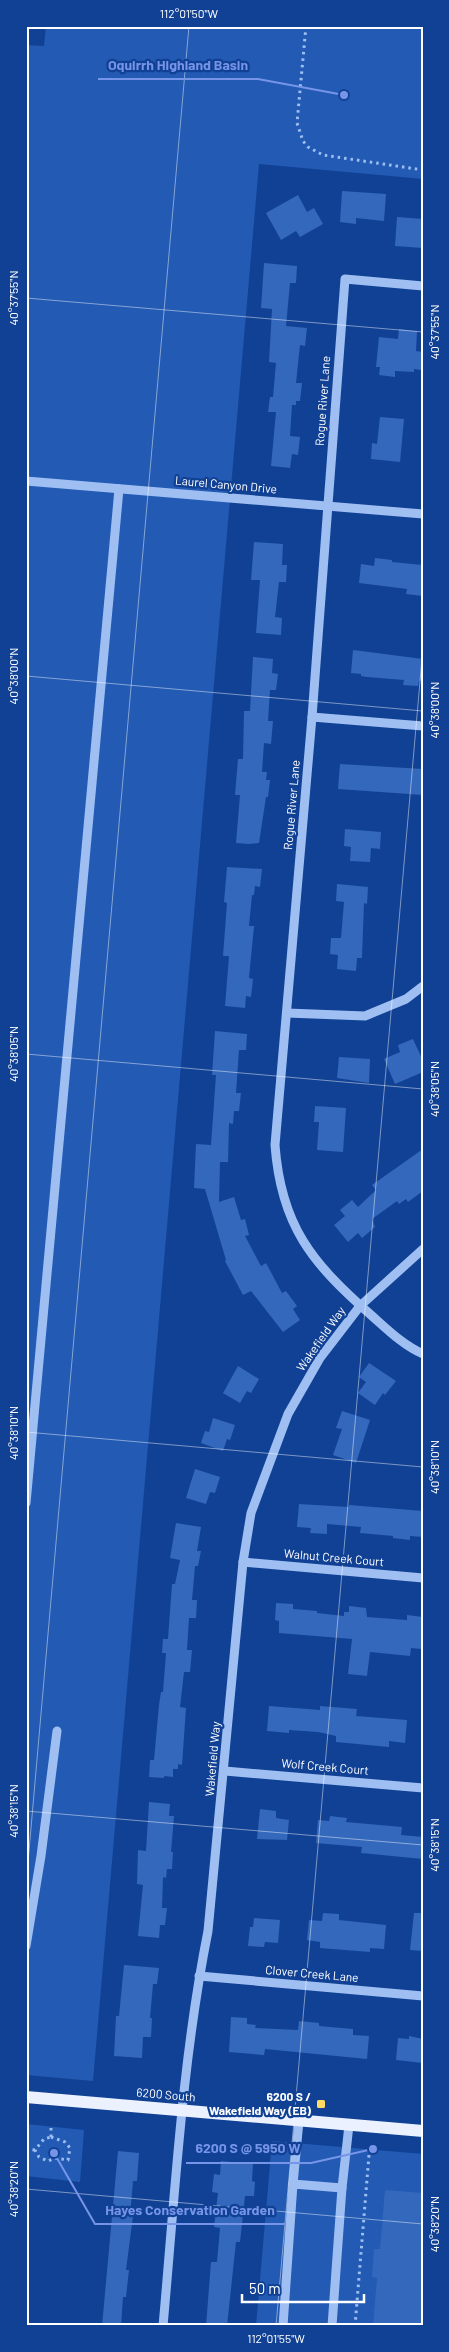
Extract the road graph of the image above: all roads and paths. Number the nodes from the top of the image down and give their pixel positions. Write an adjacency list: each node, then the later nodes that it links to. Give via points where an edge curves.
1 (306, 26): 2 (path, via 298,123 302,141 323,155)
2 (423, 170)
3 (423, 286): 6 (street, Rogue River Lane, via 345,279)
4 (26, 481): 5 (street, Laurel Canyon Drive)
5 (119, 489): 6 (street, Laurel Canyon Drive); 15 (street)
6 (328, 506): 7 (street, Laurel Canyon Drive); 8 (street, Rogue River Lane)
7 (423, 514)
8 (312, 717): 9 (street); 11 (street, Rogue River Lane)
9 (423, 726)
10 (423, 986): 11 (street, via 406,999 365,1016)
11 (287, 1013): 13 (street, Rogue River Lane, via 275,1145 277,1178 289,1216 302,1241 334,1282)
12 (423, 1248): 13 (street, Wakefield Way)
13 (360, 1306): 14 (street, Rogue River Lane, via 407,1347); 16 (street, Wakefield Way, via 320,1358 288,1414 251,1513)
14 (423, 1354)
15 (26, 1503)
16 (243, 1562): 17 (street, Walnut Creek Court); 19 (street, Wakefield Way)
17 (423, 1578)
18 (57, 1731): 21 (street)
19 (224, 1771): 20 (street, Wolf Creek Court); 22 (street, Wakefield Way, via 208,1931)
20 (423, 1788)
21 (26, 1946)
22 (199, 1976): 23 (street, Clover Creek Lane); 25 (street, Wakefield Way)
23 (423, 1996)
24 (26, 2097): 25 (main road, 6200 South)
25 (182, 2110): 26 (main road, 6200 South); 36 (street, Wakefield Way)
26 (299, 2121): 27 (main road, 6200 South); 34 (street)
27 (349, 2125): 29 (main road, 6200 South); 35 (street)
28 (51, 2127): 30 (path)
29 (423, 2131)
30 (50, 2137): 32 (path); 32 (path, via 65,2142 70,2148 68,2160 42,2160)
31 (26, 2150): 32 (path)
32 (35, 2150)
33 (369, 2155): 39 (path)
34 (293, 2184): 35 (street); 37 (street)
35 (342, 2188): 38 (street)
36 (163, 2326)
37 (283, 2326)
38 (332, 2326)
39 (355, 2326)

